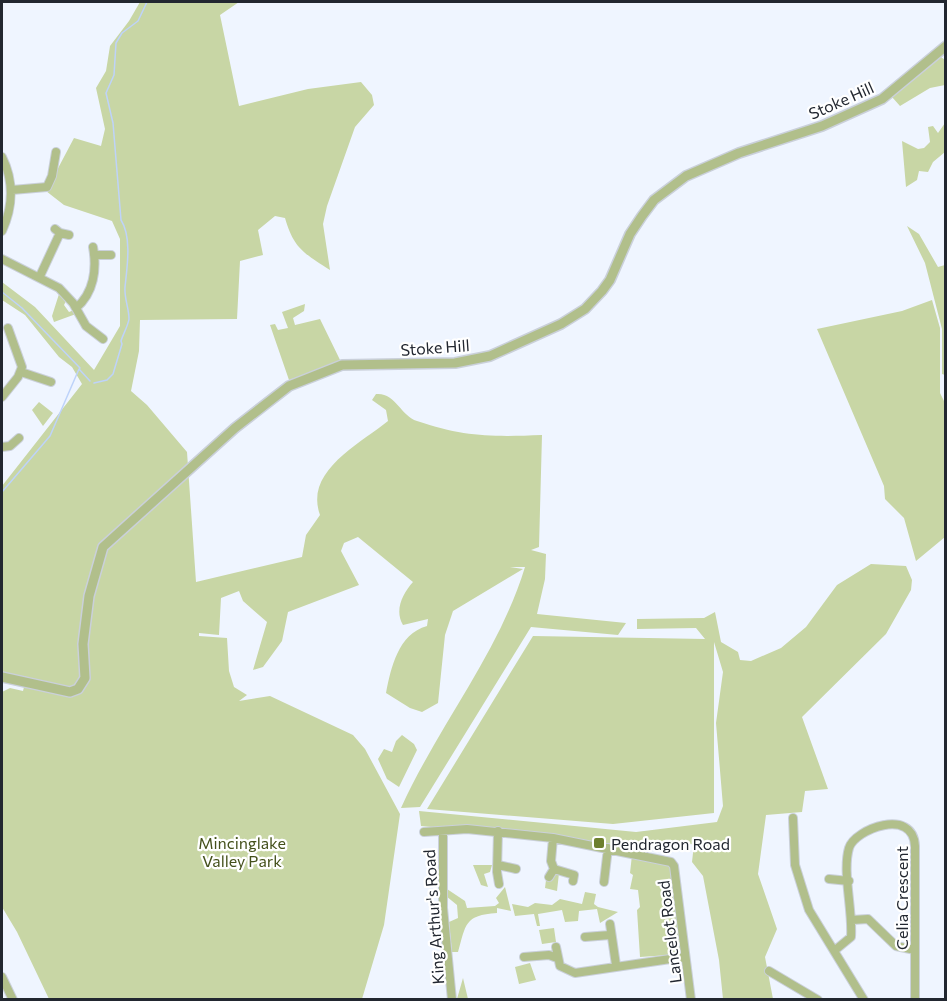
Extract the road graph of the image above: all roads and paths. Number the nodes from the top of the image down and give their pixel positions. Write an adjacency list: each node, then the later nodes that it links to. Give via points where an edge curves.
1 (945, 46): 18 (street, Stoke Hill, via 882,99 822,126 739,153 686,176 654,200 642,216 602,291 585,309 561,324 490,356 454,363 342,365 289,386 235,428 103,547 88,596 82,644 85,678 78,689 70,692)
2 (56, 152): 4 (street, via 52,177 46,187)
3 (3, 162): 4 (street)
4 (12, 190): 5 (street)
5 (2, 231)
6 (69, 235): 9 (street, via 58,231)
7 (111, 255): 10 (street, via 94,251 91,289)
8 (2, 259): 9 (street)
9 (40, 276): 10 (street, via 59,288)
10 (76, 308): 11 (street, via 86,326)
11 (103, 339)
12 (2, 340): 13 (street, via 9,332 21,360)
13 (21, 372): 14 (street); 15 (street)
14 (47, 383)
15 (2, 397)
16 (19, 438): 17 (street)
17 (2, 447)
18 (2, 677)
19 (794, 818): 40 (street, via 795,865 802,894)
20 (498, 831): 22 (street, via 458,829); 23 (street); 25 (street)
21 (424, 832): 22 (street)
22 (443, 833): 48 (street, King Arthur's Road, via 443,908)
23 (553, 838): 24 (street); 27 (street)
24 (608, 848): 32 (street); 42 (street, Lancelot Road, via 671,862 674,866)
25 (498, 865): 26 (street); 33 (street)
26 (516, 869)
27 (554, 869): 28 (street); 30 (street, via 574,875)
28 (549, 877)
29 (829, 879): 31 (street)
30 (573, 881)
31 (849, 881): 34 (street, Celia Crescent); 39 (street, Celia Crescent, via 848,851 854,839 888,825 911,830 915,846)
32 (603, 882)
33 (500, 884)
34 (852, 920): 39 (street, via 868,919 896,946); 40 (street, Celia Crescent, via 850,939)
35 (610, 924): 36 (street)
36 (610, 935): 37 (street); 44 (street)
37 (585, 937)
38 (556, 947): 43 (street)
39 (915, 950): 52 (street, Celia Crescent)
40 (834, 951): 51 (street)
41 (524, 957): 43 (street)
42 (684, 957): 44 (street); 49 (street, Lancelot Road)
43 (557, 958): 44 (street, via 566,971 574,973)
44 (616, 965)
45 (769, 971): 50 (street, via 778,981)
46 (2, 977): 47 (street)
47 (13, 999)
48 (452, 999)
49 (691, 999)
50 (818, 999)
51 (864, 999)
52 (915, 999)

